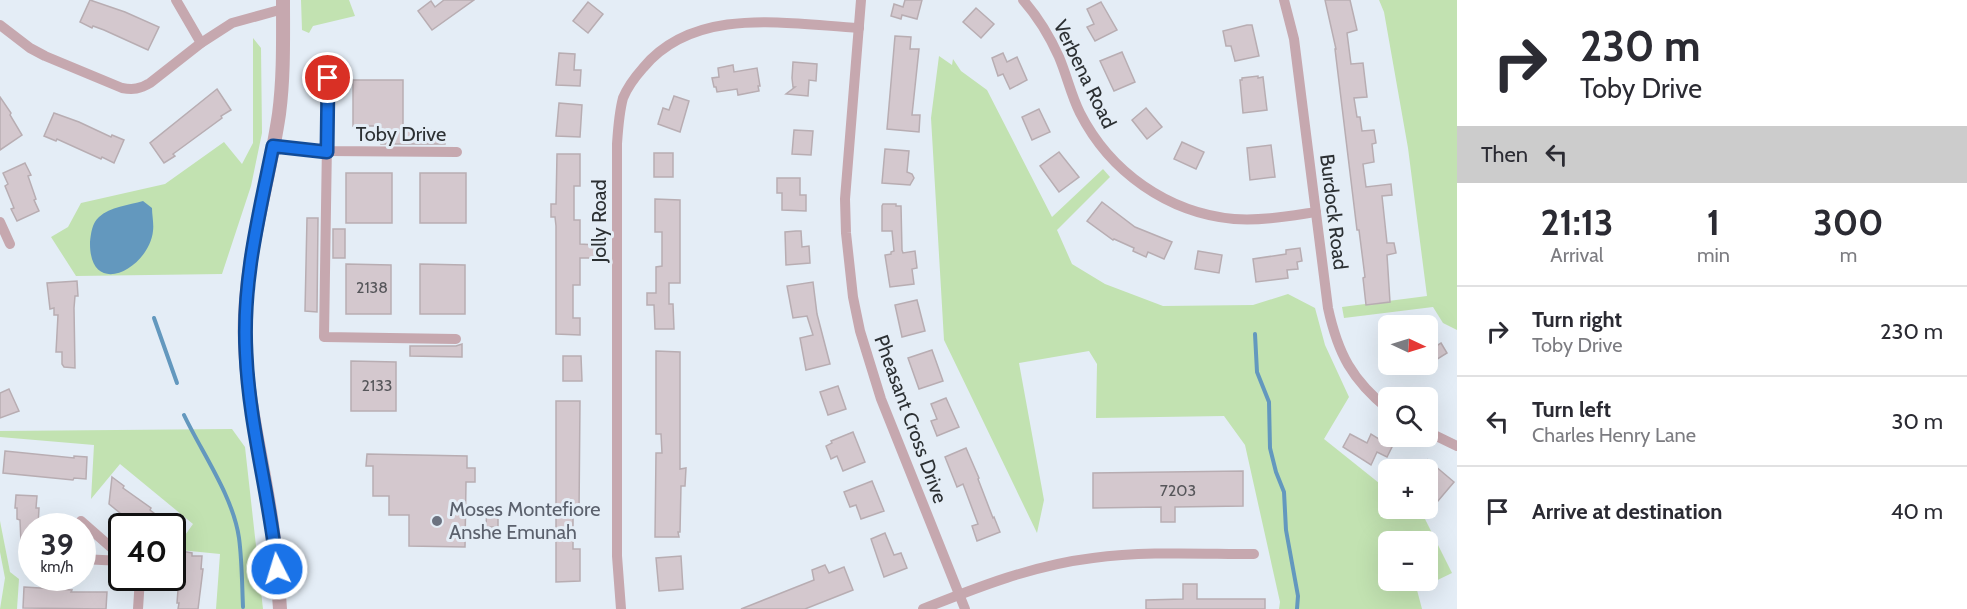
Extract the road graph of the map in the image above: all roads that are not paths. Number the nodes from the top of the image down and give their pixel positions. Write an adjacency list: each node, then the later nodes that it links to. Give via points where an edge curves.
1 (176, 0): 8 (street)
2 (861, 0): 7 (street, Pheasant Cross Drive)
3 (1023, 0): 13 (street, Verbena Road, via 1059,57 1090,131 1121,168 1144,187 1213,216 1262,219)
4 (1284, 0): 13 (street, Burdock Road, via 1294,39)
5 (283, 4): 8 (street, via 232,23); 10 (street, via 282,82)
6 (0, 25): 8 (street, via 45,56 132,90 150,83)
7 (859, 28): 24 (street, Pheasant Cross Drive, via 845,199 853,297 881,399); 27 (street, Jolly Road, via 766,22 711,27 667,45 649,60 623,98 617,144 617,556)
8 (201, 43)
9 (328, 78): 11 (street)
10 (273, 146): 11 (street, Toby Drive); 26 (street, via 247,280 245,318 250,397 273,532)
11 (327, 152): 12 (street, Toby Drive); 16 (street, via 324,337)
12 (458, 152)
13 (1316, 212): 17 (street, Burdock Road, via 1328,308 1341,354 1363,387)
14 (0, 222): 15 (street)
15 (10, 244)
16 (456, 339)
17 (1378, 400)
18 (1438, 437): 19 (street)
19 (1457, 446)
20 (96, 535): 21 (street)
21 (108, 546)
22 (1254, 554): 24 (street, via 1093,558 1020,573)
23 (139, 591): 25 (street)
24 (958, 595): 28 (street); 29 (street, Pheasant Cross Drive)
25 (138, 609)
26 (280, 609)
27 (621, 609)
28 (923, 609)
29 (965, 609)

